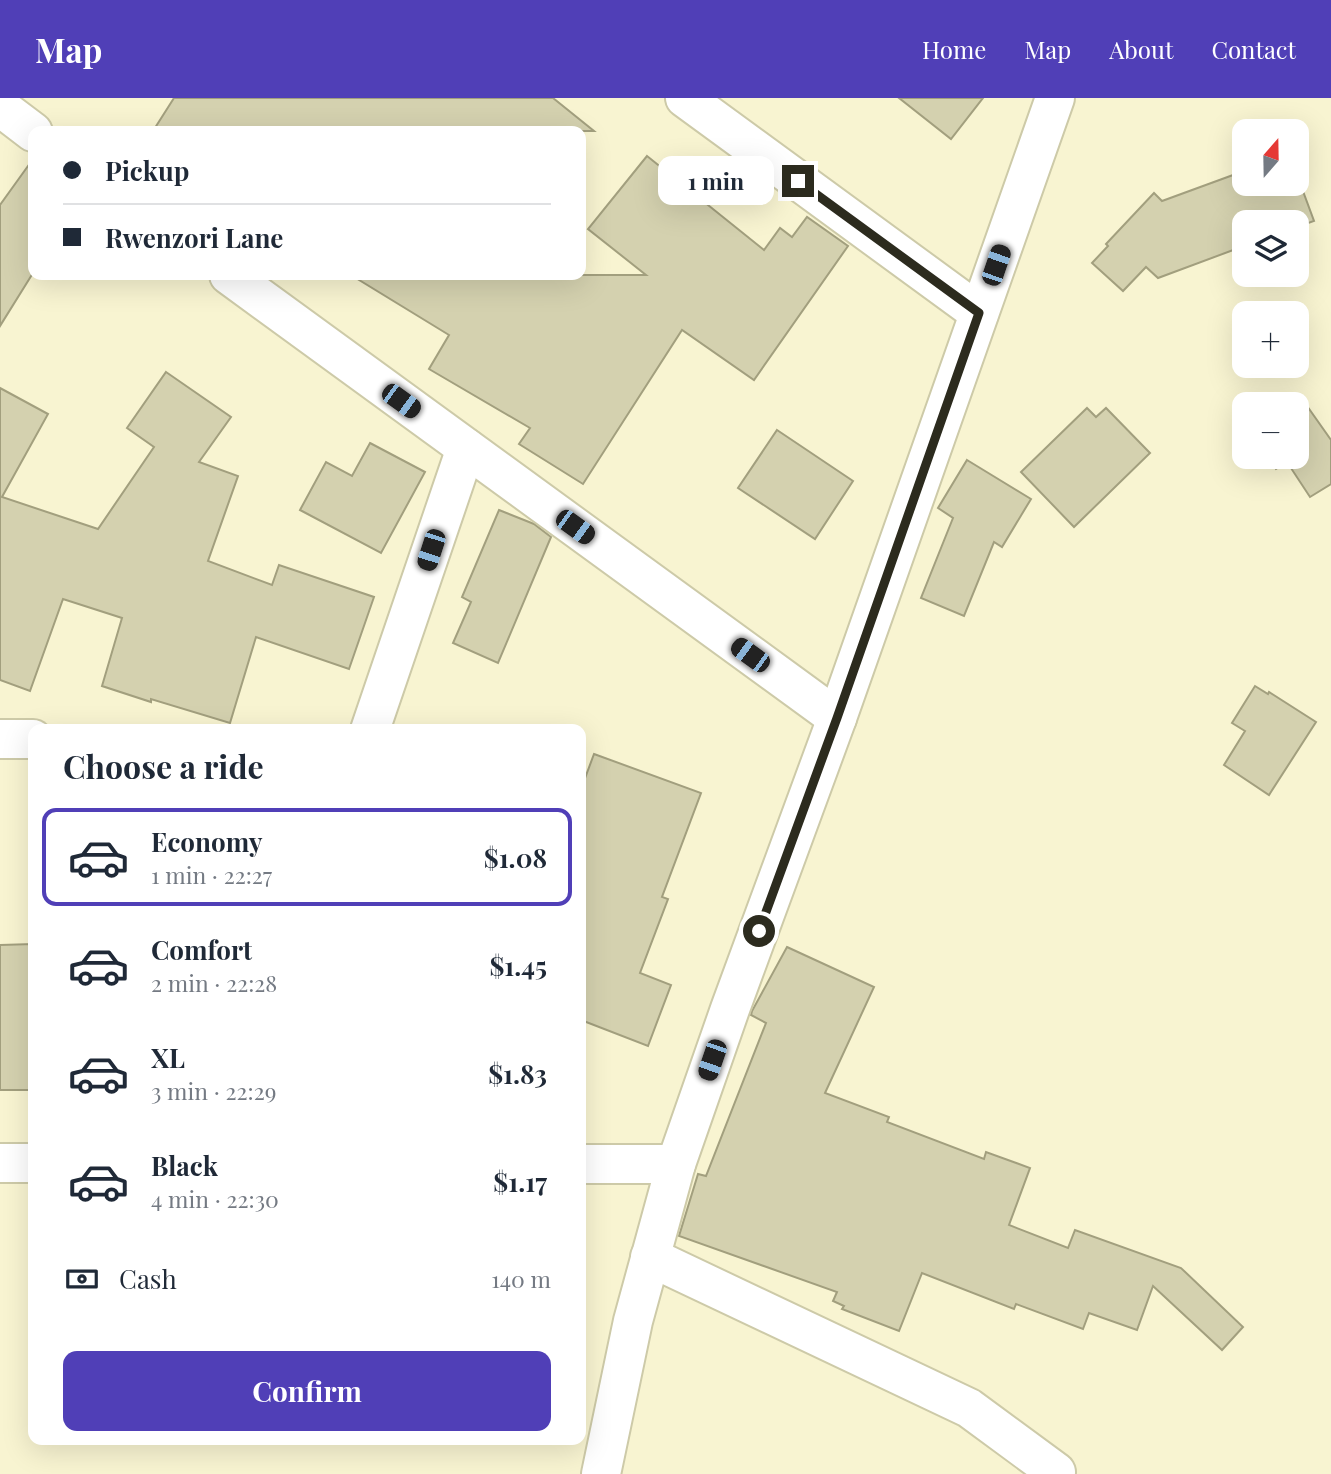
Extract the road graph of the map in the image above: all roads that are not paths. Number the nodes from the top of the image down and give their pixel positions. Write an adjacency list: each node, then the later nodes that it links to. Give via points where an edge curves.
1 (685, 98): 6 (street)
2 (1055, 98): 6 (street)
3 (0, 107): 4 (street)
4 (28, 128)
5 (236, 280): 7 (street)
6 (979, 313): 8 (street)
7 (466, 448): 8 (street); 9 (street)
8 (837, 718): 15 (street)
9 (372, 724)
10 (0, 739): 11 (street)
11 (28, 739)
12 (0, 1163): 13 (street)
13 (28, 1163)
14 (586, 1164): 15 (street)
15 (676, 1164): 16 (street)
16 (650, 1257): 17 (street, via 969,1408); 18 (street)
17 (1056, 1472)
18 (601, 1474)

